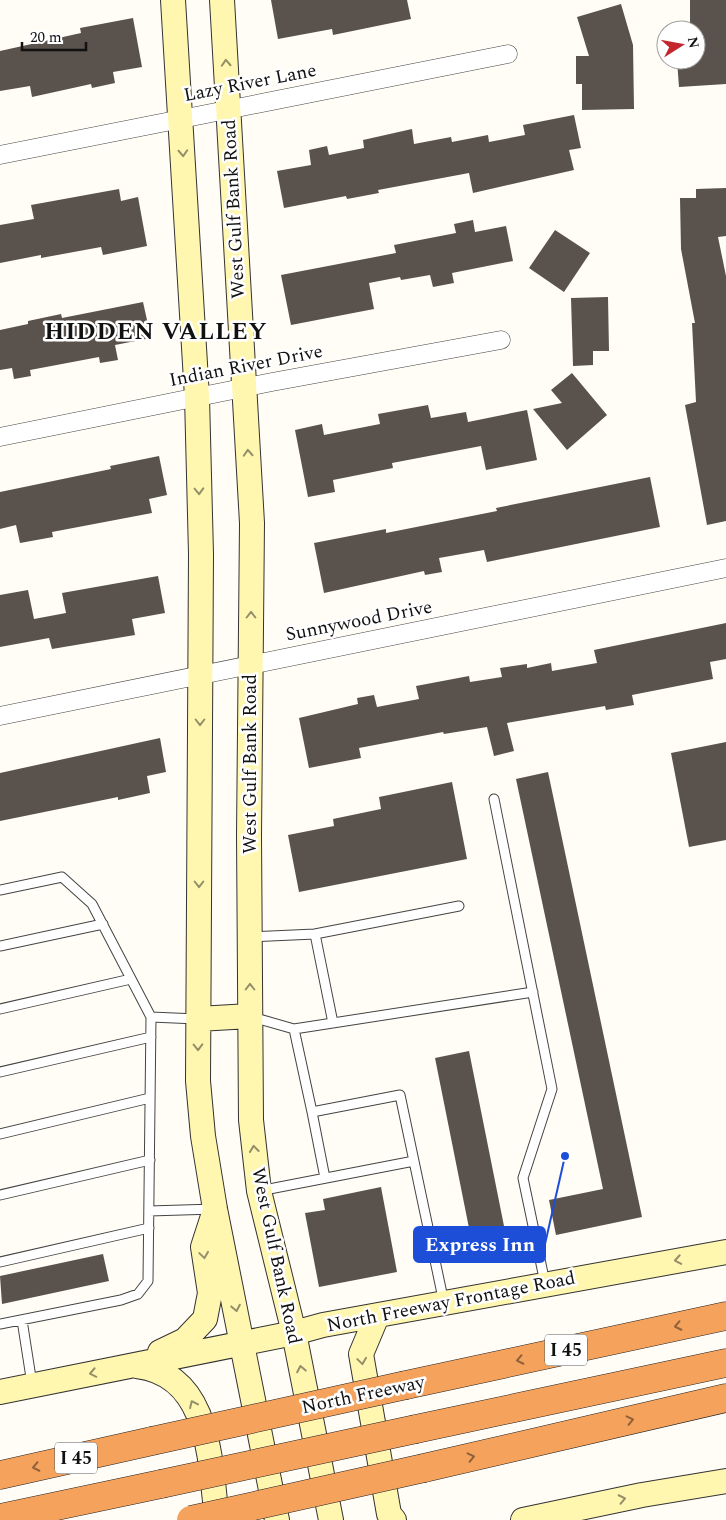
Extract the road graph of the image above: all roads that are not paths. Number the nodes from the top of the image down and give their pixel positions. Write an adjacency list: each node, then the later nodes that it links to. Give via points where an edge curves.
1 (174, 0): 5 (main road)
2 (222, 0): 4 (main road, West Gulf Bank Road, one-way to 2)
3 (508, 54): 4 (street, Lazy River Lane)
4 (228, 108): 5 (street, Lazy River Lane); 8 (main road, West Gulf Bank Road)
5 (181, 118): 6 (street, Lazy River Lane); 9 (main road, one-way to 9)
6 (0, 154)
7 (501, 340): 8 (street, Indian River Drive)
8 (244, 388): 9 (street, Indian River Drive); 12 (main road, West Gulf Bank Road, one-way to 8, via 252,523)
9 (197, 397): 10 (street, Indian River Drive); 13 (main road, one-way to 13)
10 (0, 437)
11 (726, 568): 12 (street, Sunnywood Drive)
12 (251, 664): 13 (street, Sunnywood Drive); 20 (main road, West Gulf Bank Road)
13 (200, 673): 14 (street, Sunnywood Drive); 27 (main road, one-way to 27)
14 (0, 716)
15 (494, 799): 23 (lane)
16 (0, 890): 18 (lane, via 62,877 92,904)
17 (459, 906): 19 (lane)
18 (102, 924): 21 (lane); 22 (lane)
19 (315, 934): 20 (lane); 28 (lane)
20 (250, 937): 25 (main road, West Gulf Bank Road, one-way to 20)
21 (0, 946)
22 (131, 979): 24 (lane); 26 (lane)
23 (532, 992): 28 (lane); 45 (lane, via 552,1089 522,1178)
24 (0, 1009)
25 (250, 1016): 27 (main road); 29 (lane); 38 (main road, West Gulf Bank Road, one-way to 25, via 251,1120)
26 (151, 1017): 27 (lane); 30 (lane)
27 (198, 1020): 40 (main road, one-way to 40, via 198,1081)
28 (333, 1023): 29 (lane)
29 (294, 1029): 33 (lane)
30 (151, 1037): 31 (lane); 32 (lane)
31 (0, 1072)
32 (150, 1098): 34 (lane); 35 (lane)
33 (312, 1112): 36 (lane, via 400,1095); 37 (lane)
34 (0, 1134)
35 (150, 1160): 39 (lane); 41 (lane)
36 (414, 1161): 37 (lane); 46 (lane)
37 (325, 1178): 38 (lane)
38 (259, 1191): 51 (main road, West Gulf Bank Road)
39 (0, 1195)
40 (215, 1209): 41 (lane); 52 (main road, one-way to 52); 54 (main road, one-way to 54, via 203,1247 210,1293 205,1319 184,1340)
41 (149, 1211): 42 (lane)
42 (149, 1228): 44 (lane); 49 (lane, via 148,1281 138,1294)
43 (726, 1252): 45 (main road, North Freeway Frontage Road, one-way to 45)
44 (0, 1262)
45 (545, 1284): 46 (main road, North Freeway Frontage Road)
46 (444, 1304): 47 (main road, North Freeway Frontage Road)
47 (377, 1316): 51 (main road, North Freeway Frontage Road); 65 (main road, one-way to 65, via 361,1354 389,1514)
48 (726, 1316): 58 (highway, North Freeway / I 45, one-way to 58, bridge)
49 (22, 1320): 50 (lane); 55 (lane)
50 (0, 1324)
51 (294, 1334): 52 (main road, North Freeway Frontage Road); 64 (main road, West Gulf Bank Road, one-way to 51)
52 (244, 1344): 54 (main road, North Freeway Frontage Road); 63 (main road)
53 (726, 1363): 60 (highway, I 45, bridge)
54 (131, 1366): 55 (main road, North Freeway Frontage Road, one-way to 55); 62 (main road, one-way to 54, via 208,1447 188,1393 169,1375)
55 (32, 1386): 56 (main road, North Freeway Frontage Road)
56 (0, 1392)
57 (726, 1398): 61 (highway, one-way to 57, bridge)
58 (0, 1474)
59 (726, 1481): 66 (main road, one-way to 59, via 589,1510)
60 (0, 1518)
61 (191, 1520)
62 (217, 1520)
63 (277, 1520)
64 (331, 1520)
65 (394, 1520)
66 (523, 1520)

